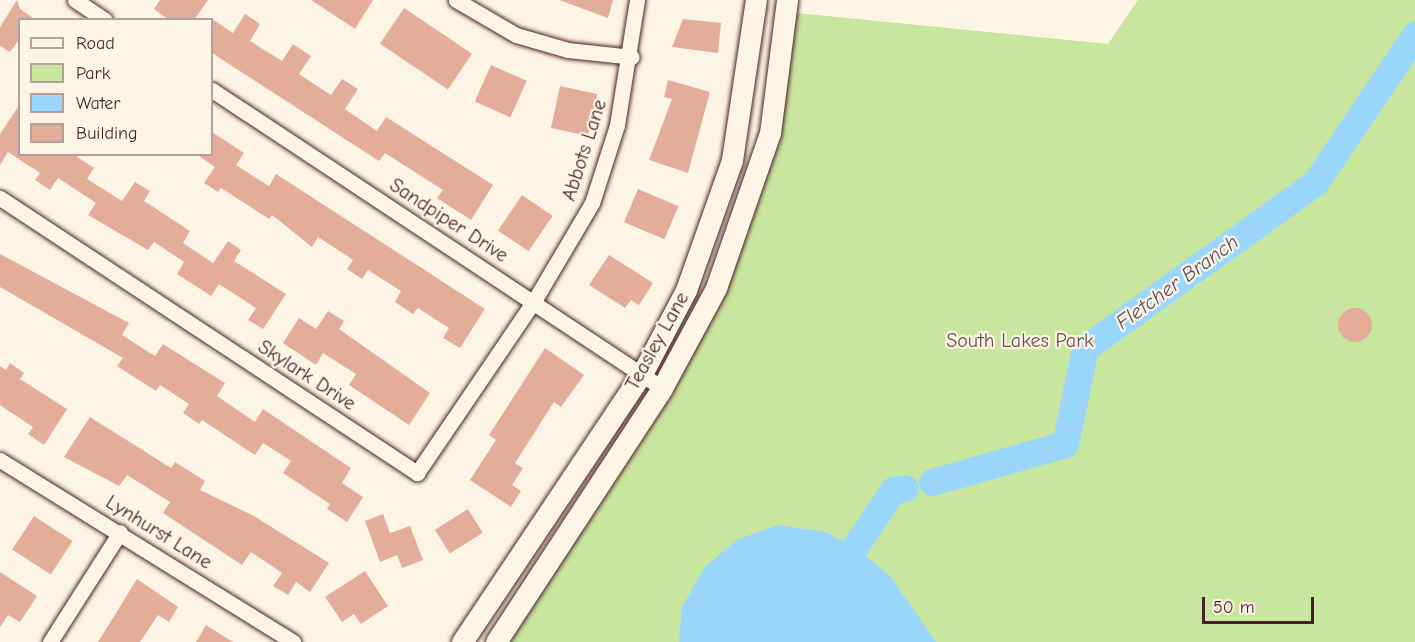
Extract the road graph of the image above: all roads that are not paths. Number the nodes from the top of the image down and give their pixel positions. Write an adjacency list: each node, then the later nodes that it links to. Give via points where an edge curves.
1 (75, 0): 6 (street)
2 (456, 0): 7 (street, via 516,35 568,50)
3 (637, 0): 7 (street, Abbots Lane)
4 (756, 0): 11 (main road, Teasley Lane, via 739,131 719,207 686,290)
5 (787, 0): 12 (main road, Teasley Lane, via 770,133 746,210 716,288)
6 (102, 18)
7 (632, 57): 10 (street, Abbots Lane, via 617,125 592,203)
8 (213, 91): 10 (street, Sandpiper Drive)
9 (0, 198): 10 (street, Skylark Drive, via 417,472)
10 (534, 301): 11 (street, Sandpiper Drive)
11 (643, 372): 12 (street, Sandpiper Drive); 17 (main road, Teasley Lane)
12 (662, 388): 18 (main road, Teasley Lane)
13 (0, 460): 14 (street, Lynhurst Lane)
14 (120, 531): 15 (street); 16 (street, Lynhurst Lane)
15 (50, 642)
16 (293, 642)
17 (462, 642)
18 (496, 642)

